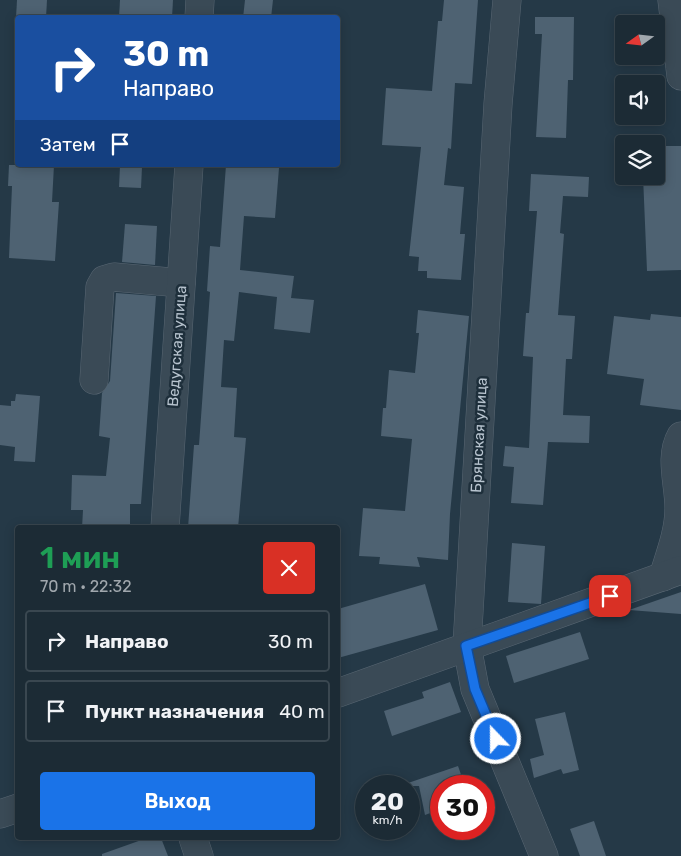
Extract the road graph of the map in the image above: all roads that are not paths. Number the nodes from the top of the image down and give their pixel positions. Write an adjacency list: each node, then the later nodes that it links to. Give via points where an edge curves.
1 (200, 0): 4 (street)
2 (507, 0): 12 (street, Брянская улица)
3 (672, 0): 5 (street)
4 (199, 15)
5 (681, 76)
6 (189, 167): 7 (street, Ведугская улица)
7 (181, 283): 8 (street, via 114,277 104,280 100,287); 10 (street, Ведугская улица)
8 (94, 380)
9 (681, 436): 11 (street, via 674,447 679,508)
10 (165, 525)
11 (672, 574): 12 (street)
12 (466, 646): 13 (street); 18 (street, Брянская улица, via 475,689)
13 (340, 692)
14 (15, 809): 15 (street)
15 (0, 814)
16 (194, 840): 17 (street)
17 (199, 856)
18 (544, 856)

